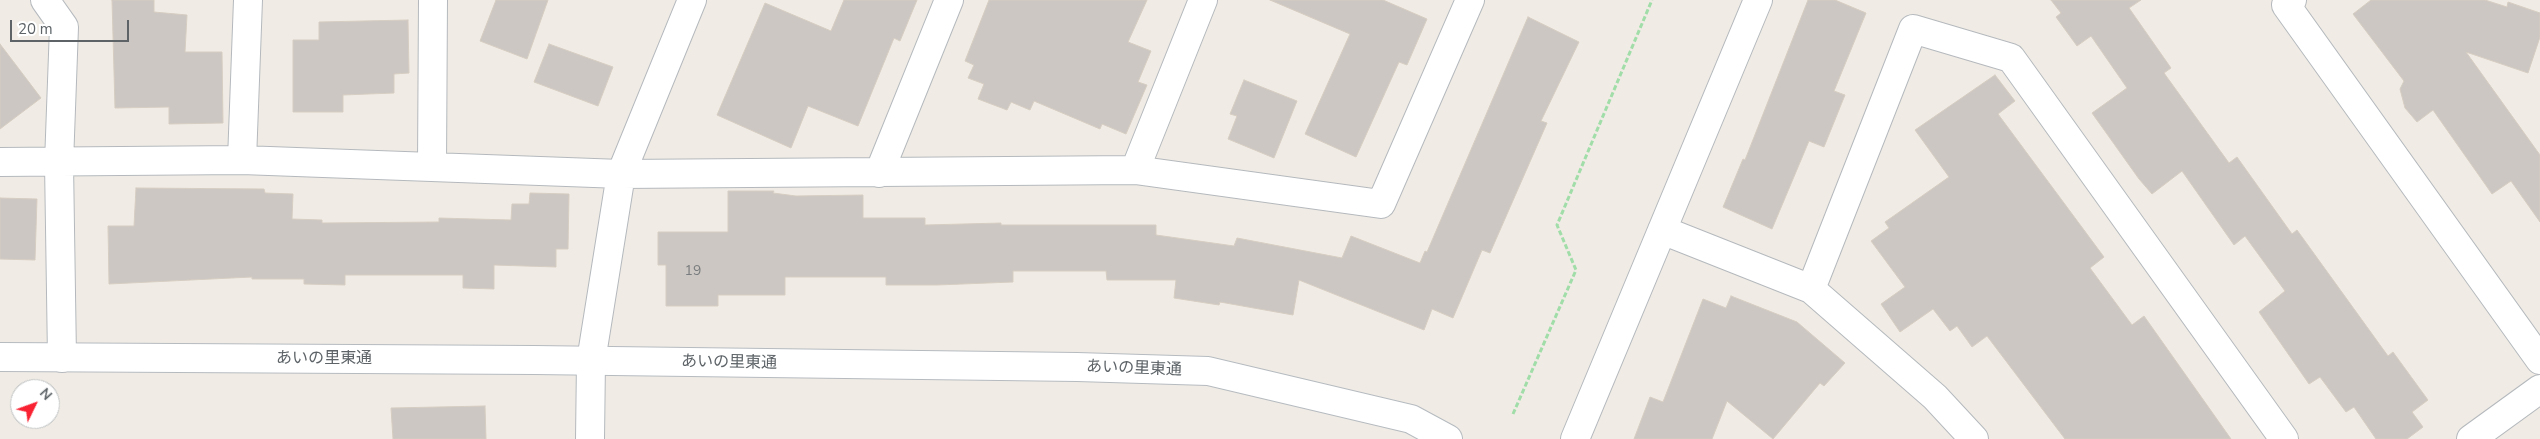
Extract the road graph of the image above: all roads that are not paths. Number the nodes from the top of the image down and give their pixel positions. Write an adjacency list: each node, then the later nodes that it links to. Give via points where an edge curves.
1 (45, 0): 12 (street, via 64,28)
2 (248, 0): 10 (street)
3 (433, 0): 13 (street)
4 (692, 0): 16 (street)
5 (949, 0): 15 (street)
6 (1203, 0): 14 (street)
7 (1470, 0): 14 (street, via 1381,204)
8 (1758, 0): 17 (street)
9 (2287, 2): 21 (street)
10 (242, 160): 12 (street); 13 (street)
11 (0, 162): 12 (street)
12 (59, 163): 20 (street)
13 (432, 166): 16 (street)
14 (1135, 170): 15 (street)
15 (879, 173): 16 (street)
16 (621, 174): 22 (street)
17 (1662, 230): 18 (street); 26 (street)
18 (1812, 289): 27 (street, via 1935,396); 28 (street, via 1912,29 2011,58)
19 (0, 357): 20 (street, あいの里東通)
20 (62, 358): 22 (street, あいの里東通)
21 (2540, 360)
22 (591, 361): 24 (street); 25 (street, あいの里東通, via 1208,371 1411,419)
23 (2540, 389): 29 (street)
24 (590, 439)
25 (1448, 439)
26 (1575, 439)
27 (1974, 439)
28 (2284, 439)
29 (2471, 439)

